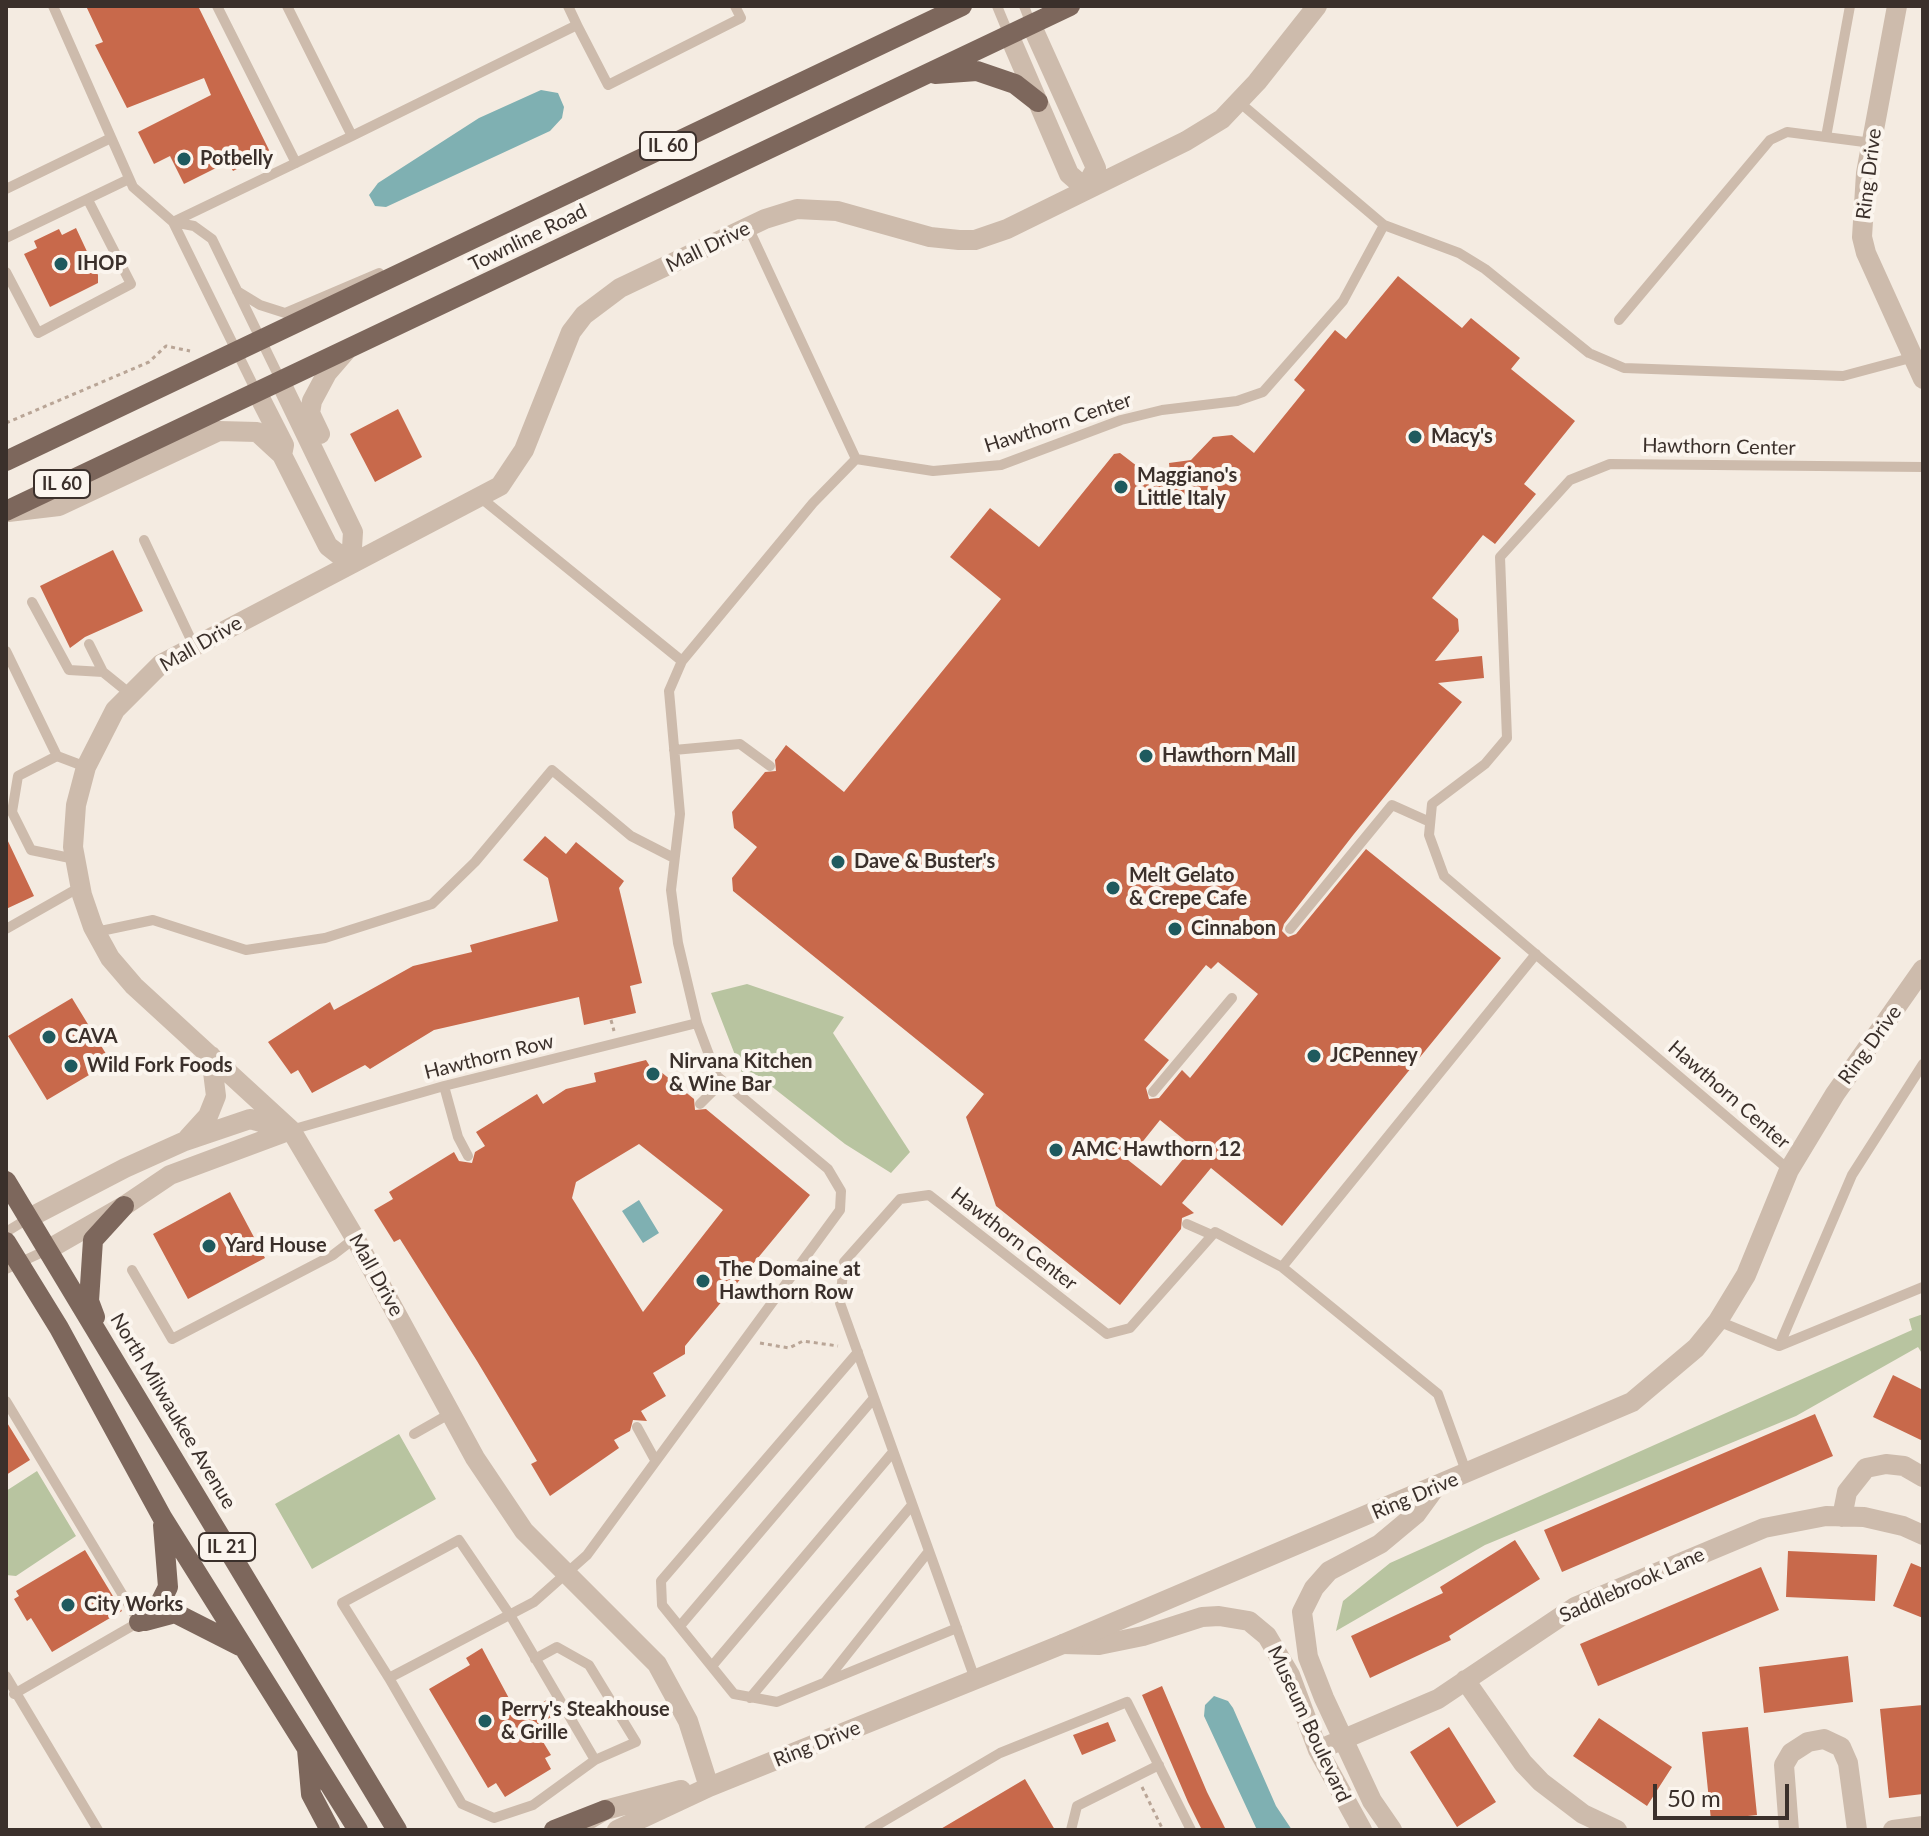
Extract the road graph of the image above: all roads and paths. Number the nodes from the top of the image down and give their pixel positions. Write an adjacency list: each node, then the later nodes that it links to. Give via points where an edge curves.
1 (53, 6): 20 (lane)
2 (217, 6): 22 (lane)
3 (287, 6): 18 (lane)
4 (568, 6): 13 (lane)
5 (735, 6): 13 (lane, via 741,18 608,85)
6 (962, 6): 27 (main road, Townline Road / IL 60)
7 (997, 6): 14 (lane)
8 (1070, 6): 12 (main road, Townline Road / IL 60)
9 (1317, 6): 17 (street, Mall Drive)
10 (1850, 6): 19 (lane)
11 (1897, 6): 21 (street, Ring Drive)
12 (1028, 15): 14 (main road, Townline Road / IL 60); 24 (street, via 1096,168)
13 (577, 25): 18 (lane)
14 (1009, 35): 15 (main road, Townline Road / IL 60); 16 (street)
15 (923, 75): 16 (main road, via 977,71 1015,84); 37 (main road, Townline Road / IL 60)
16 (1038, 102): 24 (street, via 1069,174)
17 (1239, 102): 24 (street, Mall Drive, via 1186,141); 29 (lane)
18 (352, 136): 22 (lane)
19 (1826, 137): 21 (lane); 34 (lane, via 1787,132 1761,147)
20 (111, 138): 23 (lane); 25 (lane)
21 (1872, 143): 39 (street, Ring Drive, via 1862,237)
22 (296, 163): 28 (lane)
23 (129, 179): 26 (lane); 28 (lane)
24 (1085, 188): 30 (street, Mall Drive, via 975,240 930,237 818,208 797,209)
25 (6, 189)
26 (88, 200): 31 (lane); 32 (lane, via 131,284 38,333)
27 (525, 215): 33 (lane, via 510,215 285,313); 35 (main road, Townline Road / IL 60)
28 (173, 222): 33 (lane, via 194,226 212,239); 38 (lane)
29 (1384, 225): 39 (lane, via 1459,253 1589,353 1624,368 1843,376); 45 (lane, Hawthorn Center, via 1343,301 1263,392 1121,420 1001,465 933,471)
30 (748, 227): 45 (lane); 48 (street, Mall Drive, via 620,288 584,315 558,357 524,450 512,471)
31 (6, 238)
32 (6, 272)
33 (237, 291): 35 (lane)
34 (1619, 320)
35 (261, 341): 38 (main road, Townline Road / IL 60); 41 (lane)
36 (190, 351): 43 (path, via 166,346 149,362)
37 (346, 351): 41 (main road, Townline Road / IL 60); 49 (street, via 317,389 310,413 345,488)
38 (237, 352): 42 (lane); 46 (main road, Townline Road / IL 60)
39 (1914, 357): 40 (street, Ring Drive)
40 (1923, 379)
41 (281, 383): 42 (main road, Townline Road / IL 60); 49 (street)
42 (258, 394): 44 (street, via 284,445); 50 (main road, Townline Road / IL 60)
43 (6, 423)
44 (282, 455): 50 (street, via 257,432 219,431 59,506); 52 (street, via 328,546)
45 (856, 459): 57 (lane)
46 (6, 461)
47 (1923, 467): 64 (lane, Hawthorn Center, via 1610,464 1570,480 1500,557 1507,738 1485,764 1432,804)
48 (481, 498): 52 (street, Mall Drive); 57 (lane)
49 (342, 509): 52 (street, via 353,532)
50 (6, 512)
51 (144, 540): 55 (lane)
52 (351, 564): 55 (street, Mall Drive)
53 (32, 602): 58 (lane, via 69,670)
54 (89, 644): 58 (lane)
55 (194, 646): 59 (street, Mall Drive, via 161,664)
56 (6, 651): 61 (lane)
57 (682, 661): 60 (lane, via 669,691)
58 (103, 672): 59 (lane)
59 (129, 693): 63 (street, Mall Drive)
60 (674, 750): 62 (lane, via 740,744); 65 (lane, via 680,814)
61 (57, 756): 63 (lane); 66 (lane, via 18,776 12,812 31,850)
62 (770, 766)
63 (86, 767): 66 (street, Mall Drive, via 76,805)
64 (1430, 822): 69 (lane, via 1392,805); 71 (lane, Hawthorn Center, via 1429,835 1444,876)
65 (674, 858): 70 (lane, via 631,836 552,770 475,862 432,904 325,938 246,950 153,920); 74 (lane, via 671,890 678,943)
66 (75, 859): 67 (street, Mall Drive)
67 (80, 887): 68 (lane); 70 (street, Mall Drive)
68 (6, 929)
69 (1290, 929)
70 (96, 932): 75 (street, Mall Drive, via 134,986)
71 (1536, 954): 84 (lane, Hawthorn Center); 95 (lane)
72 (1923, 969): 84 (street, Ring Drive)
73 (1232, 998): 79 (lane)
74 (697, 1023): 77 (lane); 78 (lane, Hawthorn Row)
75 (211, 1056): 81 (street, Mall Drive); 82 (street, via 216,1096 208,1116)
76 (1923, 1064): 101 (lane, via 1852,1175)
77 (722, 1082): 80 (lane); 110 (lane, via 828,1169 841,1191 840,1210)
78 (444, 1086): 81 (lane, Hawthorn Row); 83 (lane)
79 (1153, 1092)
80 (700, 1104)
81 (291, 1130): 82 (street, via 250,1119); 86 (street, via 170,1175); 91 (street, Mall Drive)
82 (185, 1141): 87 (street)
83 (468, 1156)
84 (1789, 1170): 98 (street, Ring Drive, via 1746,1275)
85 (6, 1181): 87 (main road, North Milwaukee Avenue / IL 21)
86 (124, 1206): 93 (street); 102 (main road, via 93,1240 89,1301)
87 (29, 1218): 89 (lane); 93 (main road, North Milwaukee Avenue / IL 21)
88 (1187, 1224): 90 (lane)
89 (6, 1232)
90 (1212, 1235): 95 (lane); 103 (lane, Hawthorn Center, via 1130,1328 1107,1334 929,1195 900,1199 844,1262 840,1303)
91 (355, 1238): 96 (lane, via 333,1255 172,1339); 106 (street, Mall Drive)
92 (6, 1242): 94 (main road, IL 21)
93 (49, 1249): 94 (lane); 102 (main road, North Milwaukee Avenue / IL 21)
94 (13, 1266): 115 (main road, IL 21)
95 (1282, 1267): 111 (lane, via 1438,1394)
96 (132, 1270)
97 (1923, 1287): 101 (lane)
98 (1718, 1321): 101 (lane); 111 (street, Ring Drive, via 1696,1348 1632,1402)
99 (755, 1342): 100 (path, via 789,1348 803,1341)
100 (838, 1346)
101 (1779, 1346)
102 (108, 1350): 136 (main road, North Milwaukee Avenue / IL 21)
103 (858, 1352): 104 (lane, Hawthorn Center); 122 (lane, via 661,1581 662,1605)
104 (874, 1398): 109 (lane, Hawthorn Center); 122 (lane)
105 (6, 1401): 121 (lane)
106 (452, 1412): 108 (lane); 119 (street, Mall Drive, via 475,1458 524,1531)
107 (637, 1427): 110 (lane)
108 (414, 1434)
109 (893, 1452): 114 (lane, Hawthorn Center); 127 (lane)
110 (654, 1458): 119 (lane, via 587,1555)
111 (1467, 1474): 113 (street, Ring Drive)
112 (1923, 1477): 116 (street, via 1904,1466 1866,1468 1847,1492)
113 (1435, 1488): 124 (street, Ring Drive); 135 (street, Museum Boulevard, via 1416,1514 1380,1544 1329,1571 1302,1612 1308,1657)
114 (912, 1505): 118 (lane, Hawthorn Center); 134 (lane)
115 (162, 1517): 121 (main road, via 168,1587 159,1605); 125 (main road, IL 21)
116 (1842, 1517): 117 (street, Saddlebrook Lane, via 1864,1517); 131 (street, Saddlebrook Lane, via 1764,1528 1575,1607)
117 (1923, 1535)
118 (929, 1551): 123 (lane, Hawthorn Center); 132 (lane)
119 (567, 1574): 120 (lane); 142 (street, Mall Drive, via 657,1664 688,1721)
120 (510, 1615): 126 (lane); 129 (lane); 129 (lane, via 459,1540 342,1603)
121 (139, 1622): 125 (main road, via 175,1613); 133 (lane)
122 (680, 1626): 127 (lane)
123 (957, 1628): 130 (lane, Hawthorn Center); 132 (lane)
124 (1063, 1644): 130 (street, Ring Drive); 138 (street, Museum Boulevard, via 1113,1642 1202,1617 1249,1621 1267,1636 1290,1675)
125 (240, 1646): 137 (main road, IL 21)
126 (535, 1659): 139 (lane); 139 (lane, via 557,1647 589,1665 636,1742)
127 (712, 1666): 134 (lane, via 734,1694)
128 (6, 1676): 133 (lane)
129 (389, 1678): 139 (lane, via 462,1804 494,1818 533,1805)
130 (975, 1679): 142 (street, Ring Drive)
131 (1465, 1680): 135 (street, Saddlebrook Lane, via 1438,1699); 159 (street, via 1541,1782 1583,1814)
132 (824, 1682): 134 (lane, via 777,1702)
133 (14, 1694): 145 (lane)
134 (750, 1698)
135 (1343, 1741): 138 (street, Saddlebrook Lane); 158 (street, Museum Boulevard)
136 (346, 1744): 148 (main road, North Milwaukee Avenue / IL 21); 149 (main road, via 395,1819)
137 (307, 1745): 146 (main road, via 311,1794); 147 (main road, IL 21)
138 (1318, 1750): 157 (street, Museum Boulevard)
139 (595, 1760)
140 (1159, 1765): 141 (lane); 153 (lane, via 1127,1702 1000,1753); 156 (lane)
141 (1137, 1776): 154 (lane, via 1077,1806); 155 (path)
142 (709, 1787): 143 (street, Ring Drive); 152 (street, Ring Drive)
143 (605, 1810): 150 (main road); 151 (street, Ring Drive)
144 (1923, 1826): 162 (street)
145 (98, 1830)
146 (330, 1830)
147 (358, 1830)
148 (397, 1830)
149 (408, 1830)
150 (554, 1830)
151 (569, 1830)
152 (617, 1830)
153 (869, 1830)
154 (1071, 1830)
155 (1163, 1830)
156 (1191, 1830)
157 (1362, 1830)
158 (1392, 1830)
159 (1617, 1830)
160 (1789, 1830): 161 (street, via 1784,1765 1791,1753 1824,1739 1841,1747 1848,1763)
161 (1857, 1830)
162 (1893, 1830)

